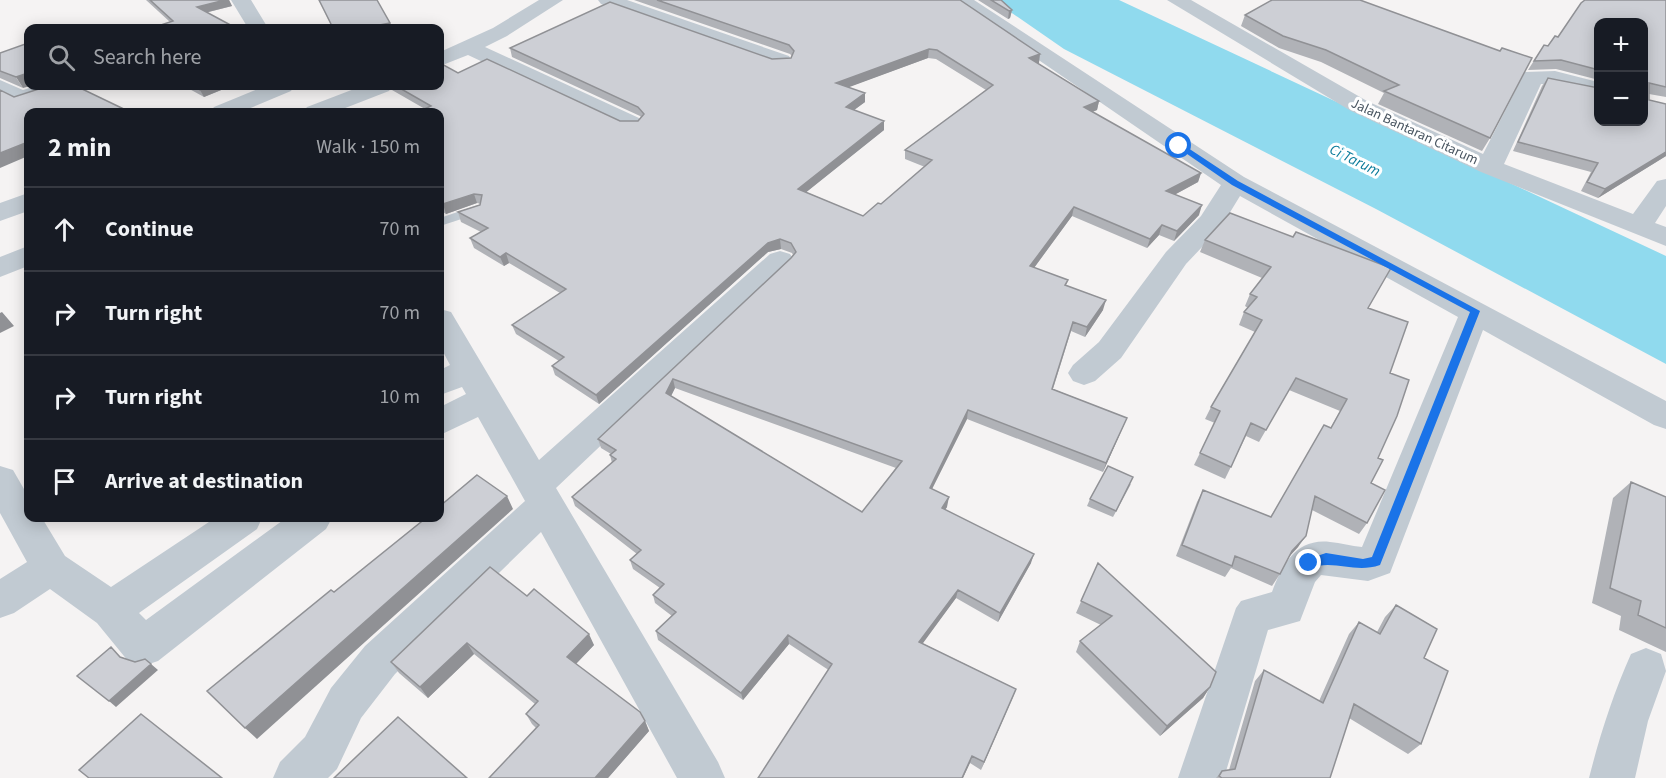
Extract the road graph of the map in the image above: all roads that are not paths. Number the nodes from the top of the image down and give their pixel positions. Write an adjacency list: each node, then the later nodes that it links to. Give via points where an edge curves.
1 (241, 0): 6 (street)
2 (553, 0): 7 (street)
3 (608, 0): 9 (street)
4 (962, 0): 21 (street)
5 (1177, 0): 20 (street, Jalan Bantaran Citarum, via 1359,106)
6 (256, 24)
7 (468, 47): 8 (street); 19 (street)
8 (444, 58)
9 (780, 62)
10 (0, 87): 12 (street, via 21,99)
11 (1594, 88): 20 (street, via 1533,77)
12 (45, 90)
13 (274, 90): 16 (street)
14 (296, 90): 17 (street)
15 (371, 90): 18 (street)
16 (231, 108)
17 (310, 108)
18 (323, 108)
19 (631, 123)
20 (1490, 167): 27 (street, Jalan Bantaran Citarum)
21 (1235, 183): 32 (street); 34 (street, via 1110,350)
22 (1666, 187): 27 (street)
23 (24, 203): 25 (street)
24 (478, 209): 26 (lane)
25 (0, 213)
26 (444, 221)
27 (1639, 226): 28 (street, Jalan Bantaran Citarum)
28 (1666, 237)
29 (24, 257): 31 (street)
30 (780, 260): 39 (street)
31 (0, 268)
32 (1475, 311): 37 (street); 50 (street, via 1376,561 1363,564 1326,558 1309,563 1299,573 1286,608 1255,614)
33 (444, 330): 35 (street)
34 (1084, 373)
35 (464, 384): 36 (street); 39 (street)
36 (444, 416)
37 (1666, 416)
38 (0, 480): 40 (street)
39 (540, 494): 48 (street, via 380,660 346,703 321,753); 49 (street)
40 (24, 521)
41 (24, 522): 44 (street)
42 (238, 522): 46 (street)
43 (309, 522): 46 (street, via 143,647)
44 (51, 568): 45 (street); 46 (street)
45 (0, 600)
46 (111, 610)
47 (1646, 668): 51 (street, via 1626,721)
48 (296, 778)
49 (702, 778)
50 (1202, 778)
51 (1612, 778)

